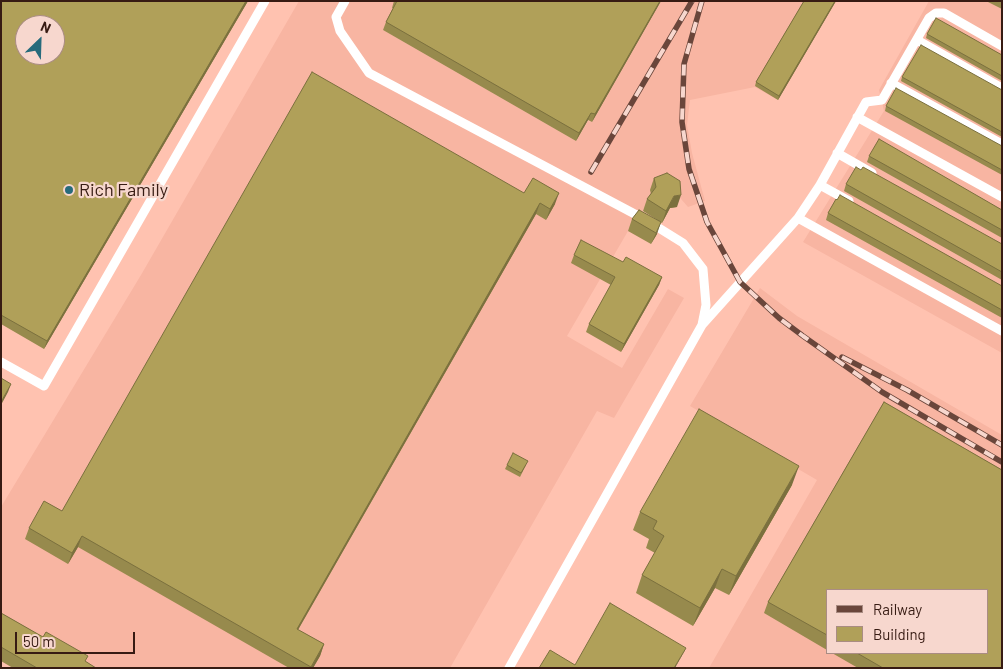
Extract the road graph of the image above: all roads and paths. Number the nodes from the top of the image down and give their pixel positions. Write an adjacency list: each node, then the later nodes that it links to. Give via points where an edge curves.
1 (265, 1): 17 (lane, via 44,386)
2 (345, 1): 15 (lane, via 336,17 340,31 369,73 646,220 683,243 703,268 706,305)
3 (917, 40): 4 (lane, via 929,18 936,13 944,13); 5 (lane); 6 (lane)
4 (1002, 46)
5 (891, 84): 7 (lane, via 882,100 866,102); 8 (lane)
6 (1002, 88)
7 (857, 117): 9 (lane); 12 (lane)
8 (1002, 144)
9 (837, 153): 10 (lane); 11 (lane)
10 (880, 177)
11 (820, 185): 13 (lane); 14 (lane)
12 (1002, 196)
13 (855, 204)
14 (798, 218): 15 (lane); 16 (lane)
15 (702, 325): 18 (lane)
16 (1002, 331)
17 (1, 362)
18 (509, 668)

